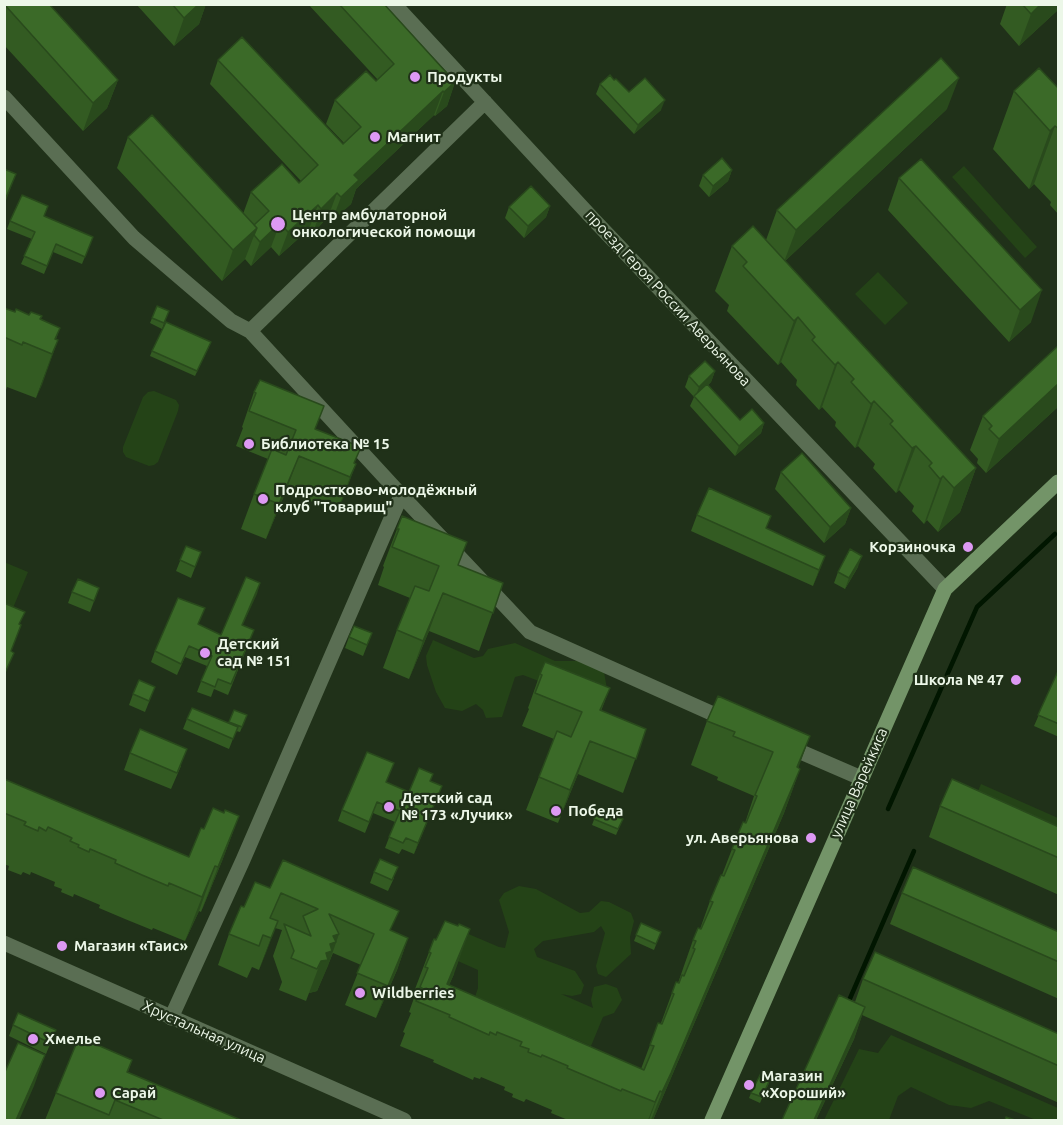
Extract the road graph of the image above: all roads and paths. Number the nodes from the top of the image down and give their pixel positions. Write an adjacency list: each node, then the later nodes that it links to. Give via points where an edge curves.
1 (394, 4): 3 (street, проезд Героя России Аверьянова)
2 (4, 97): 4 (street, via 134,238 231,321)
3 (484, 102): 4 (street); 7 (street, проезд Героя России Аверьянова)
4 (250, 331): 6 (street)
5 (1059, 482): 7 (main road, улица Варейкиса)
6 (402, 496): 8 (street, via 530,632); 12 (street)
7 (945, 589): 10 (main road, улица Варейкиса)
8 (740, 725)
9 (773, 740): 10 (street)
10 (861, 778): 14 (main road, улица Варейкиса)
11 (4, 943): 12 (street, Хрустальная улица)
12 (171, 1017): 13 (street, Хрустальная улица)
13 (404, 1120)
14 (712, 1120)

